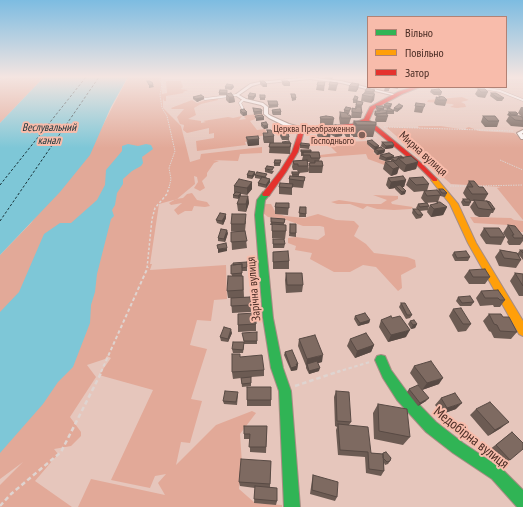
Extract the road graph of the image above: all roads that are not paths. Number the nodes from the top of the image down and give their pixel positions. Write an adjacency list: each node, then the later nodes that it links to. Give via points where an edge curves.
1 (242, 101): 4 (lane, via 240,103)
2 (250, 101): 6 (street, via 266,107 266,114 270,117)
3 (386, 101): 5 (street, via 372,108)
4 (243, 109)
5 (365, 124): 6 (street); 9 (street, Мирна вулиця, via 419,164 454,204 472,243)
6 (302, 129): 12 (street, Зарічна вулиця, via 287,165 261,200 259,215 268,318 285,391)
7 (522, 132): 8 (street, via 519,133)
8 (523, 138)
9 (523, 331)
10 (381, 360): 11 (street, Медобірна вулиця, via 402,396 431,427 497,474)
11 (523, 501)
12 (292, 507)

